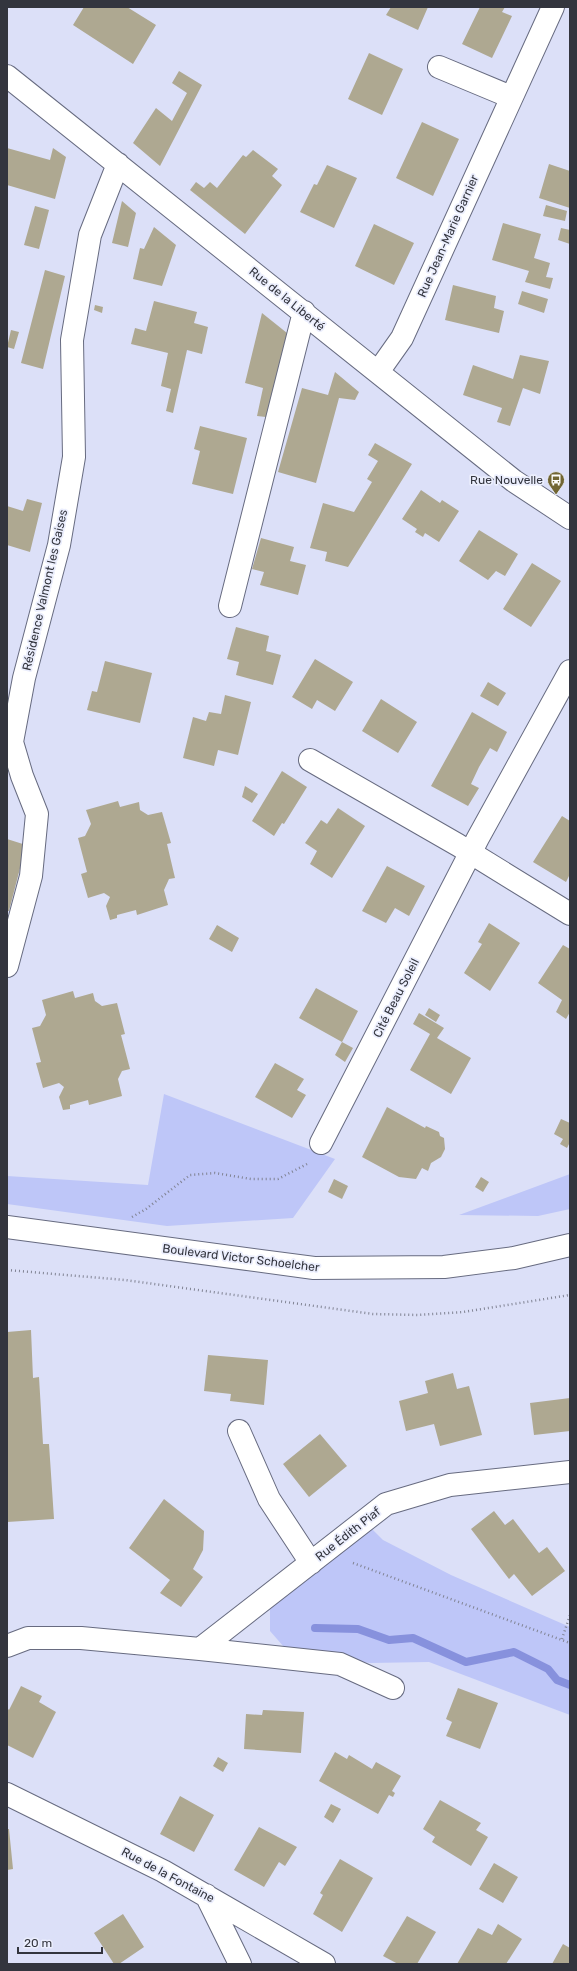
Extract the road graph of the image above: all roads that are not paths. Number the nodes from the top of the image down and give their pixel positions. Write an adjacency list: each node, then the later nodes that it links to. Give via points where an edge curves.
1 (553, 7): 4 (street, Rue Jean-Marie Garnier)
2 (439, 66): 4 (street)
3 (7, 76): 5 (street, Rue de la Liberté)
4 (511, 97): 7 (street, Rue Jean-Marie Garnier, via 402,338)
5 (118, 164): 6 (street, Rue de la Liberté); 14 (street, Résidence Valmont les Gaises, via 90,235 72,340 74,457 58,545 24,678 12,742 37,814 31,876)
6 (304, 312): 7 (street, Rue de la Liberté); 9 (street)
7 (378, 372): 8 (street, Rue de la Liberté, via 514,481)
8 (570, 518)
9 (230, 606)
10 (570, 670): 12 (street, Cité Beau Soleil)
11 (310, 760): 12 (street)
12 (471, 852): 13 (street); 15 (street, Cité Beau Soleil)
13 (570, 914)
14 (7, 966)
15 (321, 1143)
16 (7, 1227): 17 (street, Boulevard Victor Schoelcher, via 314,1268 444,1267 514,1258)
17 (570, 1245)
18 (239, 1432): 20 (street, via 269,1499)
19 (570, 1472): 20 (street, Rue Édith Piaf, via 450,1485 386,1504)
20 (318, 1558): 22 (street, Rue Édith Piaf)
21 (7, 1646): 22 (street, via 28,1638 81,1638)
22 (200, 1649): 23 (street, via 340,1664)
23 (393, 1688)
24 (7, 1794): 25 (street, Rue de la Fontaine)
25 (206, 1895): 26 (street); 27 (street, Rue de la Fontaine)
26 (240, 1964)
27 (324, 1964)

